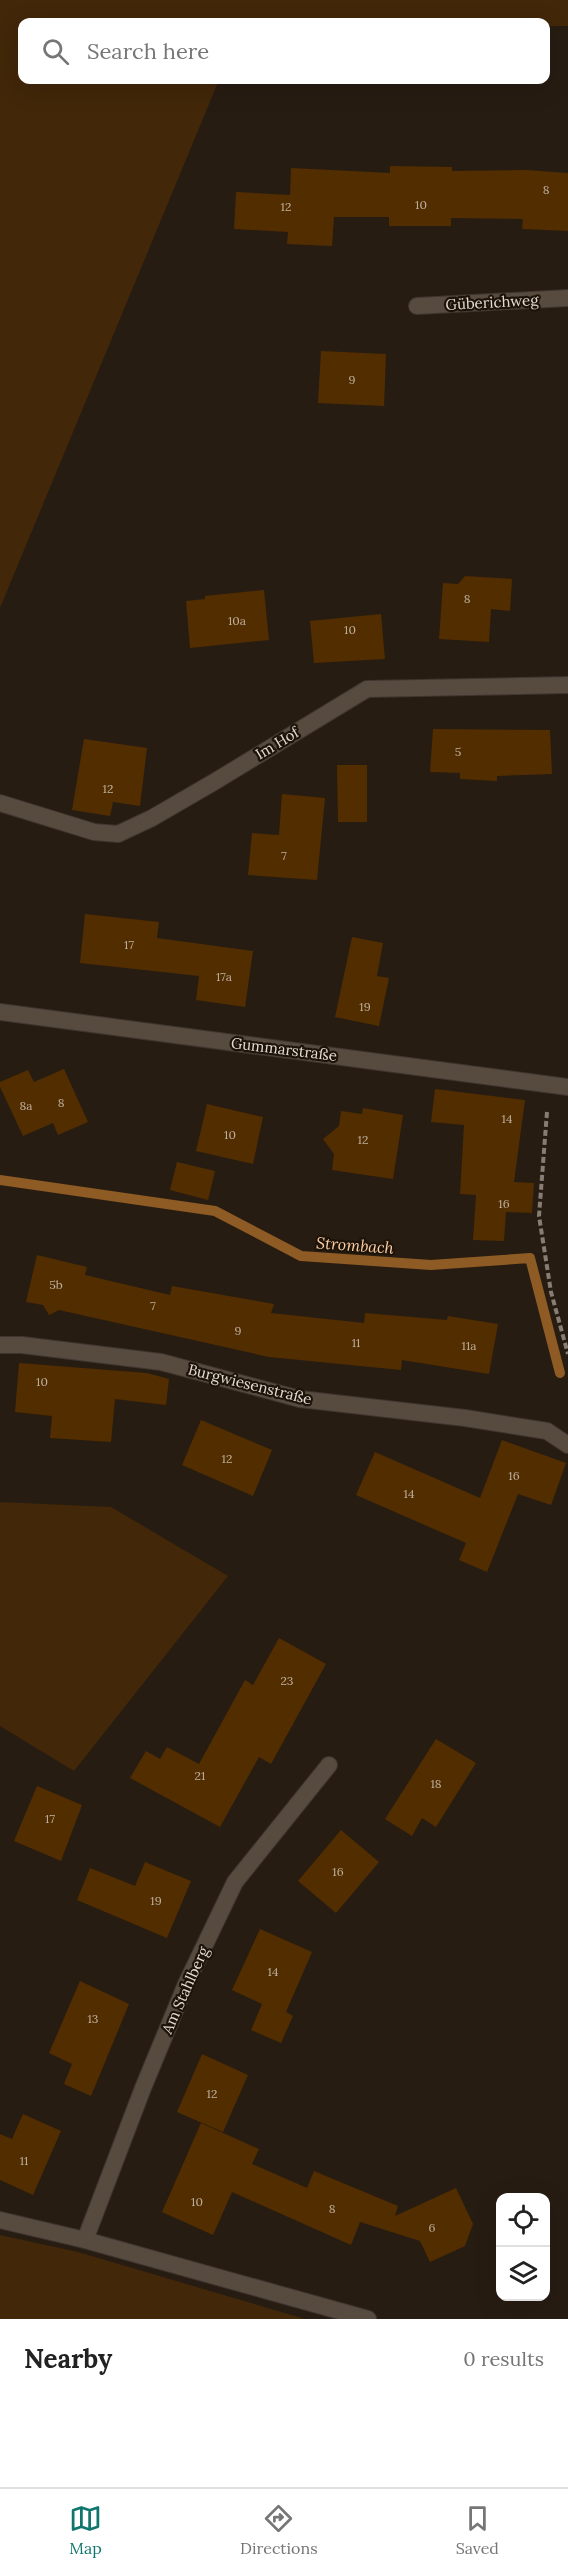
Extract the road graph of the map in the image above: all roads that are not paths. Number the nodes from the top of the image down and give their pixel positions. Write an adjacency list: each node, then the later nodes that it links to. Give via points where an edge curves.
1 (568, 298): 2 (street, Güberichweg)
2 (417, 306)
3 (568, 686): 4 (street, Im Hof, via 367,689 214,782 118,834 94,832)
4 (0, 803)
5 (0, 1012): 6 (street, Gummarstraße)
6 (568, 1087)
7 (0, 1345): 8 (street, Burgwiesenstraße, via 161,1362 300,1399 547,1431)
8 (568, 1445)
9 (329, 1765): 11 (street, Am Stahlberg, via 234,1882 142,2088)
10 (0, 2220): 11 (street)
11 (85, 2240): 12 (street)
12 (368, 2319)

